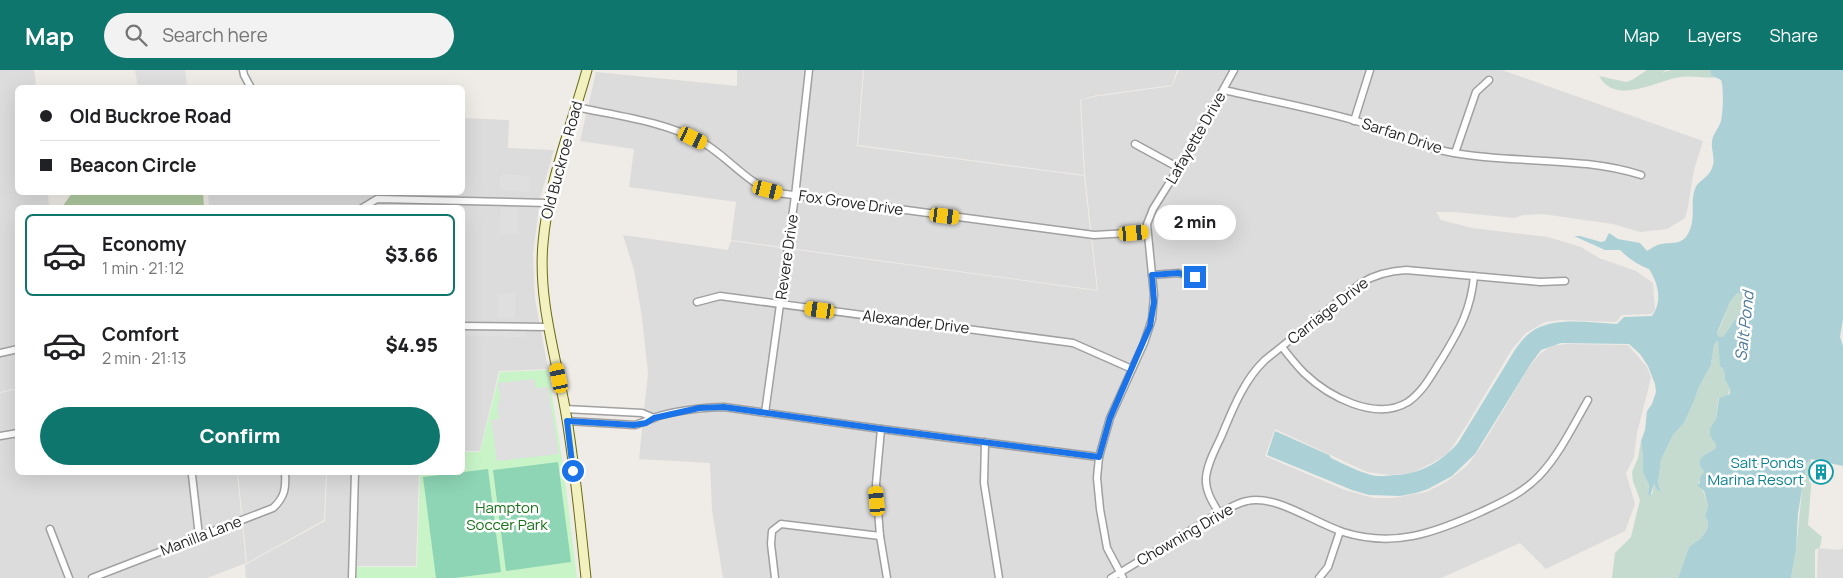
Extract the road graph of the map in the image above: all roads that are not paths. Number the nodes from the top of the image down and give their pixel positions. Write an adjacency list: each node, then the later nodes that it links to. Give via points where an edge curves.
1 (243, 70): 7 (street)
2 (586, 70): 9 (main road, Old Buckroe Road)
3 (809, 70): 15 (street, Revere Drive)
4 (1234, 70): 8 (street, Lafayette Drive)
5 (1370, 70): 10 (street)
6 (1490, 80): 12 (street, via 1476,92)
7 (249, 85)
8 (1224, 90): 10 (street, Sarfan Drive); 13 (street, Lafayette Drive)
9 (576, 107): 15 (street, Fox Grove Drive, via 683,133 723,156 755,184); 16 (main road, Old Buckroe Road)
10 (1354, 120): 12 (street, Sarfan Drive, via 1430,148)
11 (1135, 144): 13 (street)
12 (1455, 153): 14 (street, Sarfan Drive, via 1581,164)
13 (1179, 168): 18 (street, Lafayette Drive, via 1150,213)
14 (1641, 175)
15 (796, 196): 18 (street, Fox Grove Drive, via 1094,235); 24 (street, Revere Drive)
16 (548, 203): 17 (street, via 377,199); 26 (main road, Old Buckroe Road, via 542,258)
17 (367, 205)
18 (1146, 232): 19 (street, Lafayette Drive)
19 (1152, 275): 21 (street, via 1178,273); 30 (street, Lafayette Drive, via 1152,319)
20 (1474, 276): 22 (street, Carriage Drive); 27 (street, Carriage Drive, via 1406,270 1374,275); 27 (street, via 1469,308 1454,339 1424,386 1408,402 1378,409 1343,400 1316,384)
21 (1195, 277)
22 (1566, 281)
23 (697, 302): 24 (street, Alexander Drive, via 720,296)
24 (781, 305): 30 (street, Alexander Drive, via 1073,343); 33 (street, Revere Drive)
25 (465, 326): 26 (street)
26 (548, 327): 32 (main road, Old Buckroe Road)
27 (1282, 347): 44 (street, Carriage Drive, via 1257,368 1247,383 1210,461 1207,488)
28 (15, 350): 29 (street)
29 (0, 353)
30 (1132, 369): 40 (street, Lafayette Drive, via 1110,418)
31 (1588, 400): 46 (street, Chowning Drive, via 1551,462 1511,498 1418,536 1371,538)
32 (565, 408): 34 (street, via 642,413); 35 (main road, Old Buckroe Road)
33 (765, 413): 34 (street, via 711,407); 36 (street)
34 (654, 418): 35 (street, via 634,425)
35 (567, 421): 53 (main road, Old Buckroe Road)
36 (881, 429): 39 (street); 48 (street, via 876,484)
37 (15, 434): 38 (street)
38 (0, 436)
39 (986, 442): 40 (street); 56 (street, via 984,483)
40 (1099, 457): 49 (street, Lafayette Drive, via 1097,489 1103,529 1108,548)
41 (192, 475): 47 (street)
42 (285, 475): 47 (street, Manilla Lane, via 284,494 273,508)
43 (355, 475): 52 (street)
44 (1219, 513): 46 (street, Chowning Drive, via 1249,500 1264,500); 49 (street, Chowning Drive)
45 (50, 529): 50 (street)
46 (1340, 531): 58 (street, via 1328,567)
47 (199, 536): 51 (street, Manilla Lane)
48 (880, 536): 54 (street, via 781,524 772,531); 55 (street)
49 (1122, 575): 57 (street, Chowning Drive)
50 (69, 578)
51 (92, 578)
52 (352, 578)
53 (586, 578)
54 (775, 578)
55 (887, 578)
56 (999, 578)
57 (1111, 578)
58 (1319, 578)

